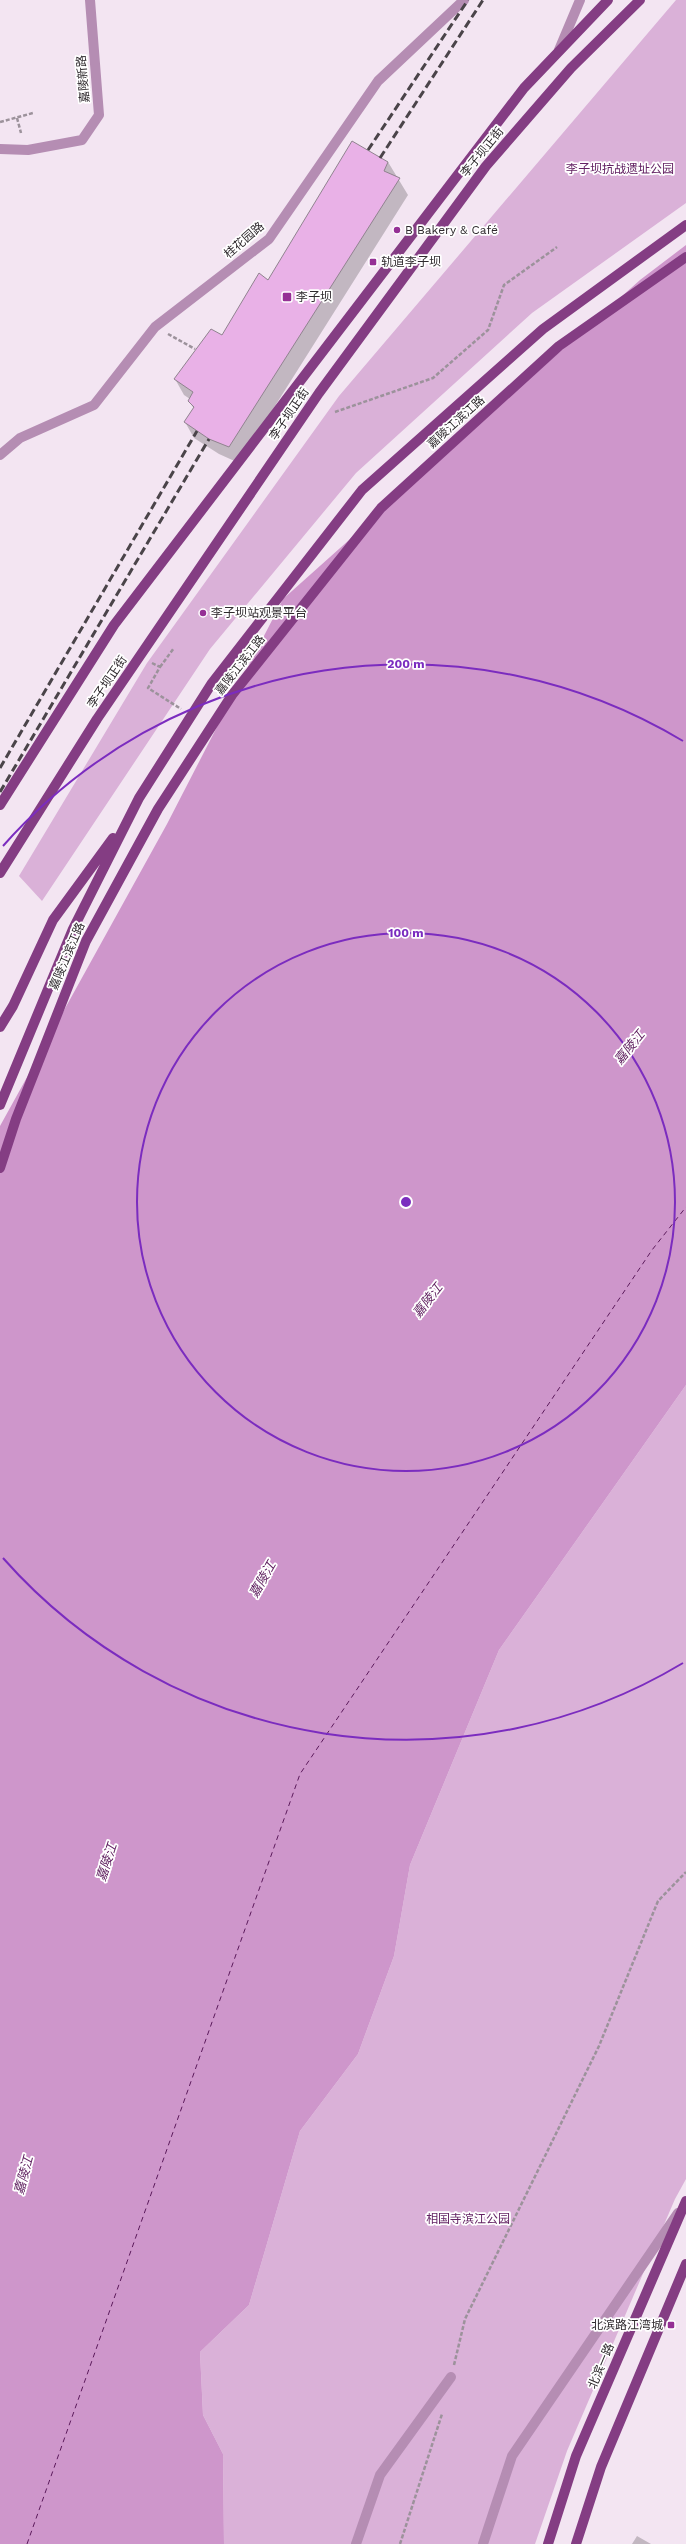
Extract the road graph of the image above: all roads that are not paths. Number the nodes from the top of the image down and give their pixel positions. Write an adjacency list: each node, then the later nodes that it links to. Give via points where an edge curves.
1 (90, 0): 7 (street, 嘉陵新路, via 99,115 82,140 28,150)
2 (464, 0): 10 (street, 桂花园路, via 378,81 269,239 155,328 94,405 20,438)
3 (580, 0): 6 (street)
4 (608, 0): 6 (main road, 李子坝正街)
5 (640, 0): 13 (main road, 李子坝正街, via 571,68 486,166 319,393 98,719)
6 (559, 50): 12 (main road, 李子坝正街, via 524,88 479,145 114,625)
7 (0, 149)
8 (686, 225): 11 (main road, 嘉陵江滨江路, via 542,329 362,490 212,683)
9 (686, 257): 16 (main road, 嘉陵江滨江路, via 559,346 381,508 232,695 158,809 86,941 16,1119)
10 (0, 455)
11 (139, 798): 14 (main road, via 83,881 53,920 13,1006); 15 (main road, 嘉陵江滨江路, via 73,929)
12 (0, 805)
13 (0, 873)
14 (0, 1027)
15 (0, 1105)
16 (0, 1168)
17 (686, 2201): 21 (street, via 512,2456); 22 (main road, 北滨一路, via 576,2456)
18 (686, 2264): 23 (main road, via 601,2467)
19 (451, 2377): 20 (street, via 380,2475)
20 (356, 2544)
21 (483, 2544)
22 (548, 2544)
23 (576, 2544)

